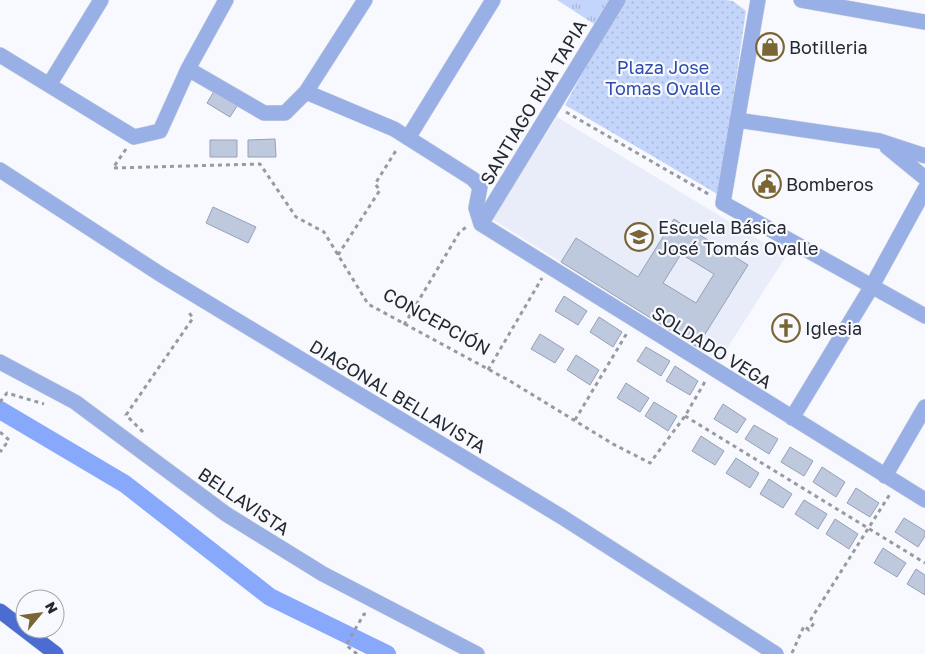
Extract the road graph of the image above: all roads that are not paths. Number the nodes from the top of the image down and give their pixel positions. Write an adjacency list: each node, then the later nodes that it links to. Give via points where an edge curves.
1 (101, 0): 11 (street)
2 (226, 0): 10 (street)
3 (365, 0): 12 (street)
4 (493, 0): 14 (street)
5 (618, 0): 20 (street, SANTIAGO RÚA TAPIA)
6 (758, 0): 13 (street)
7 (801, 0): 8 (street)
8 (925, 22)
9 (0, 55): 11 (street)
10 (188, 69): 11 (street, via 160,130 134,137); 12 (street, via 264,114 285,113)
11 (50, 85)
12 (306, 92): 14 (street)
13 (737, 120): 15 (street); 21 (street, via 723,203)
14 (407, 137): 20 (street, via 477,183 480,187 476,208)
15 (880, 141): 16 (street); 18 (street)
16 (925, 156)
17 (0, 170): 31 (street, DIAGONAL BELLAVISTA, via 160,274 553,512)
18 (925, 178)
19 (925, 189): 21 (street)
20 (480, 220): 25 (street, SOLDADO VEGA)
21 (872, 286): 22 (street); 25 (street)
22 (925, 316)
23 (0, 362): 30 (street, BELLAVISTA, via 76,402 226,514 322,574)
24 (925, 407): 26 (street)
25 (792, 418): 26 (street, SOLDADO VEGA)
26 (891, 479): 27 (street, SOLDADO VEGA)
27 (925, 500)
28 (0, 611): 29 (main road)
29 (56, 654)
30 (477, 654)
31 (776, 654)

